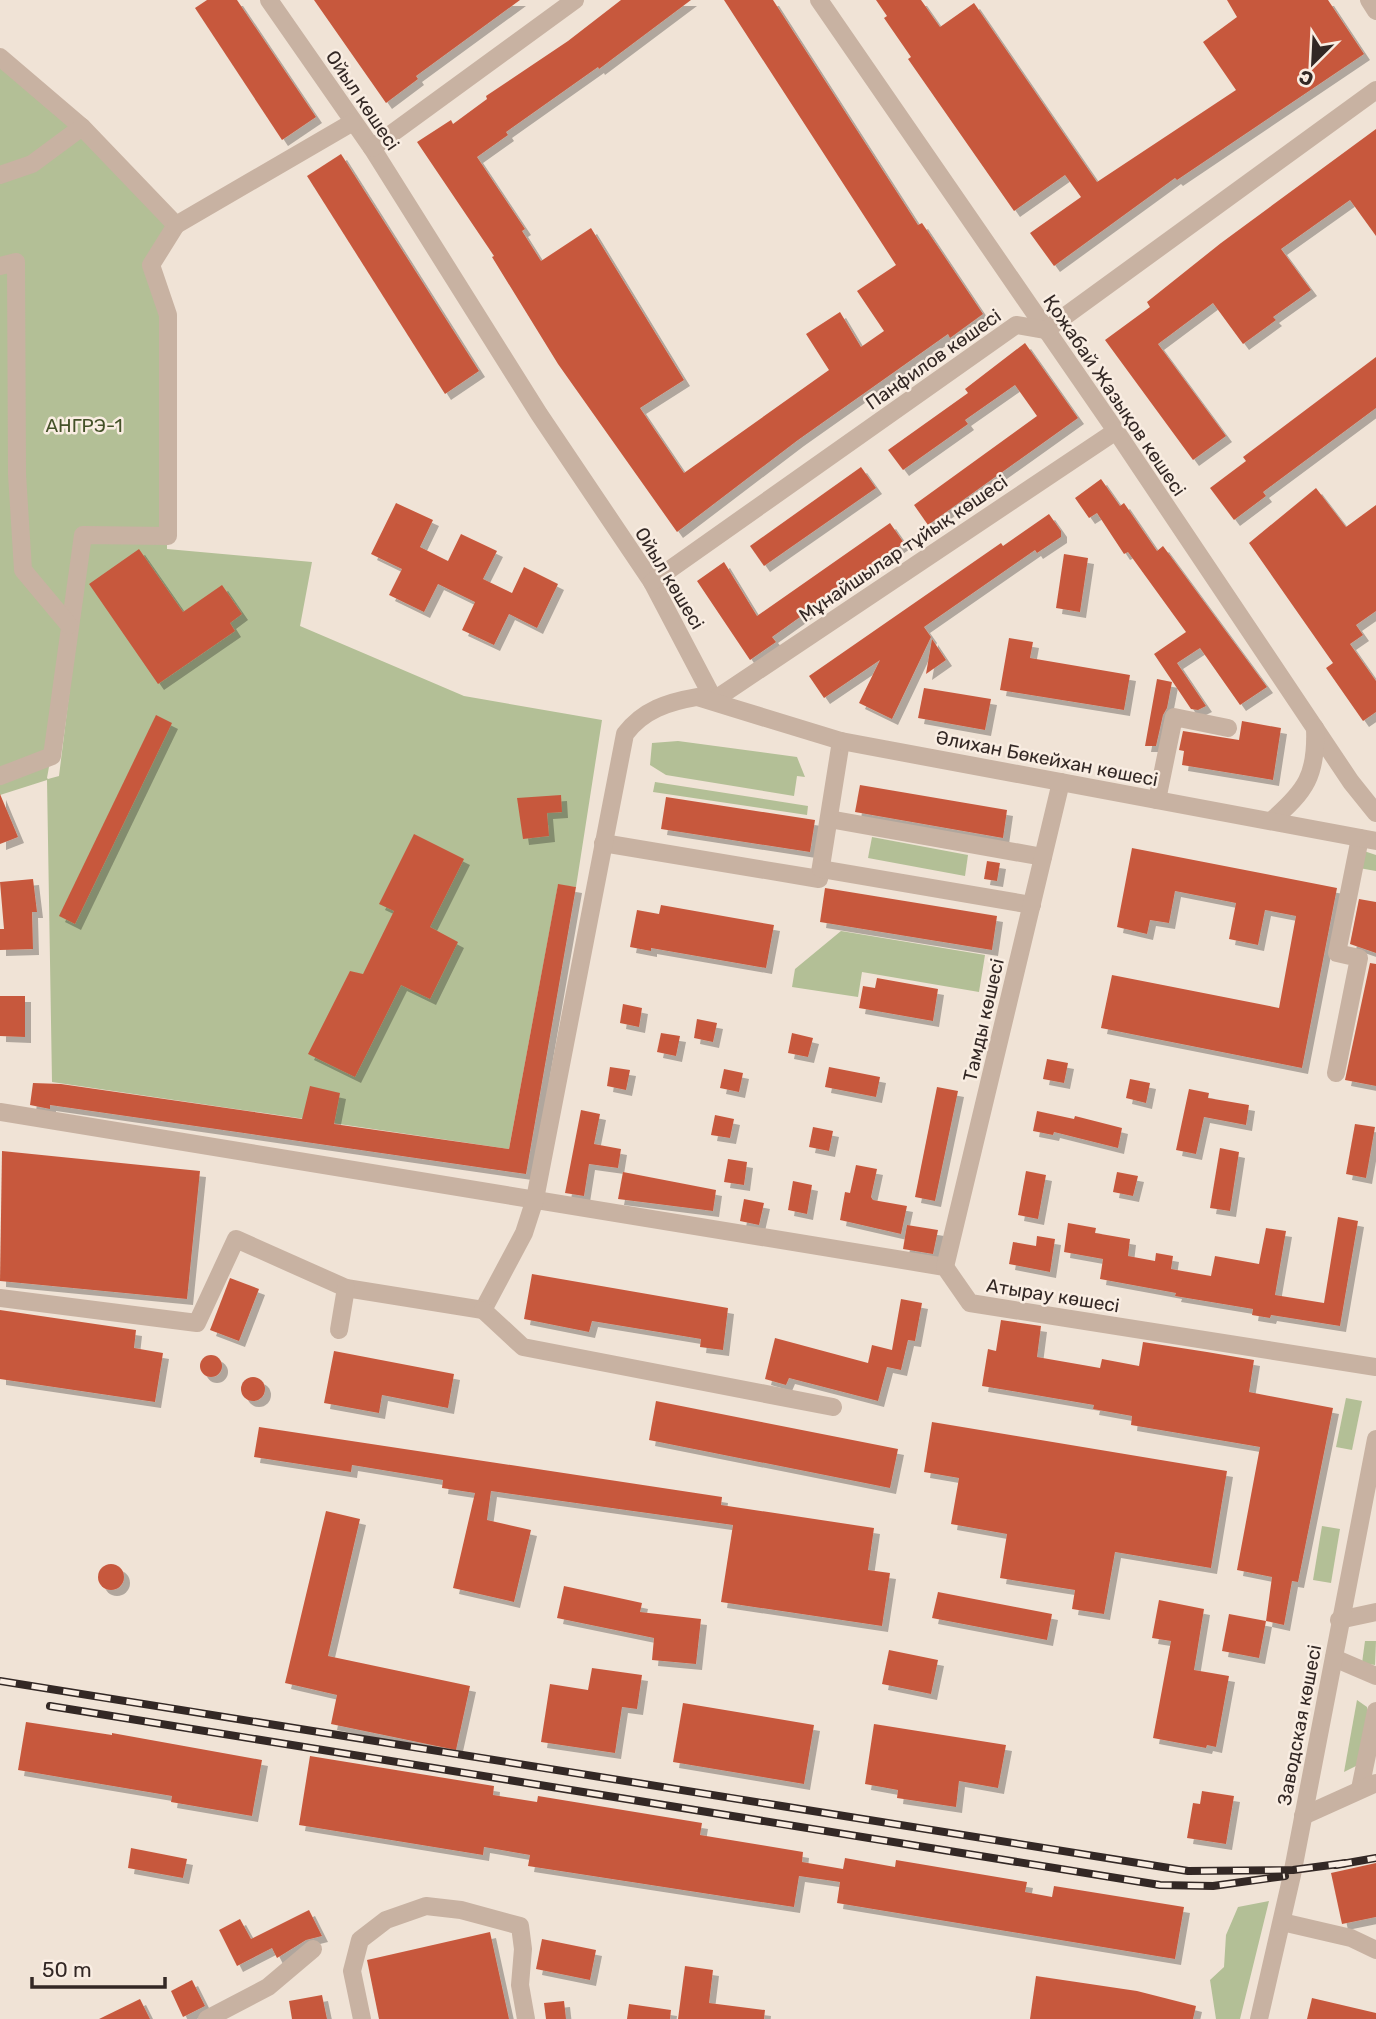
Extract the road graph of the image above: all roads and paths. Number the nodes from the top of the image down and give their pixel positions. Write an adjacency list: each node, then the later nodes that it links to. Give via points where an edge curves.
1 (270, 0): 8 (street, Ойыл көшесі)
2 (575, 0): 10 (street)
3 (819, 0): 14 (street, Қожабай Жазықов көшесі)
4 (1369, 0): 5 (street)
5 (1376, 11)
6 (0, 57): 9 (street)
7 (1376, 90): 14 (street)
8 (353, 122): 10 (street, Ойыл көшесі); 12 (street)
9 (82, 127): 11 (street, via 32,164); 12 (street)
10 (372, 148): 17 (street, Ойыл көшесі, via 539,414)
11 (0, 175)
12 (176, 225): 18 (street, via 150,265 168,315 168,536 83,535)
13 (0, 266): 16 (street, via 16,262)
14 (1046, 330): 15 (street, Қожабай Жазықов көшесі); 17 (street, Панфилов көшесі, via 1016,325)
15 (1116, 431): 19 (street, Мұнайшылар тұйық көшесі); 21 (street, Қожабай Жазықов көшесі)
16 (8, 476): 18 (street, via 23,570)
17 (652, 582): 19 (street, Ойыл көшесі)
18 (69, 625): 23 (street, via 52,757)
19 (714, 700): 22 (street, Әлихан Бөкейхан көшесі); 30 (street, via 697,696 657,707 635,721 625,734)
20 (1228, 728): 25 (street, via 1174,717)
21 (1315, 728): 26 (street, Қожабай Жазықов көшесі); 28 (street, via 1316,754 1308,782)
22 (841, 741): 24 (street, Әлихан Бөкейхан көшесі); 27 (street)
23 (0, 776)
24 (1061, 782): 25 (street, Әлихан Бөкейхан көшесі); 31 (street, Тамды көшесі)
25 (1157, 800): 28 (street, Әлихан Бөкейхан көшесі)
26 (1376, 813)
27 (828, 819): 31 (street); 32 (street)
28 (1271, 821): 29 (street, Әлихан Бөкейхан көшесі)
29 (1368, 839): 34 (street, via 1337,954 1359,958)
30 (603, 843): 32 (street, via 819,879); 36 (street)
31 (1043, 857): 33 (street, Тамды көшесі)
32 (821, 869): 33 (street)
33 (1032, 905): 37 (street, Тамды көшесі)
34 (1336, 1073)
35 (0, 1112): 36 (street)
36 (535, 1199): 37 (street); 40 (street, via 524,1233)
37 (945, 1267): 42 (street, Атырау көшесі, via 970,1303)
38 (346, 1288): 39 (street, via 236,1238 197,1323); 40 (street); 41 (street)
39 (0, 1298)
40 (483, 1310): 43 (street, via 523,1348)
41 (339, 1330)
42 (1376, 1367)
43 (833, 1407)
44 (1376, 1439): 45 (street, Заводская көшесі)
45 (1373, 1473): 47 (street, Заводская көшесі)
46 (1376, 1612): 47 (street)
47 (1339, 1620): 48 (street); 49 (street, Заводская көшесі)
48 (1376, 1627)
49 (1334, 1658): 50 (street); 53 (street, Заводская көшесі)
50 (1376, 1676)
51 (1376, 1711): 52 (street)
52 (1368, 1786): 53 (street)
53 (1303, 1816): 54 (street, Заводская көшесі)
54 (1282, 1922): 56 (street, via 1351,1938); 60 (street, Заводская көшесі)
55 (313, 1949): 57 (street, via 268,1987)
56 (1376, 1950)
57 (207, 2019)
58 (362, 2019): 59 (street, via 352,1971 360,1940 386,1920 426,1906 520,1926 520,1985)
59 (526, 2019)
60 (1259, 2019)

